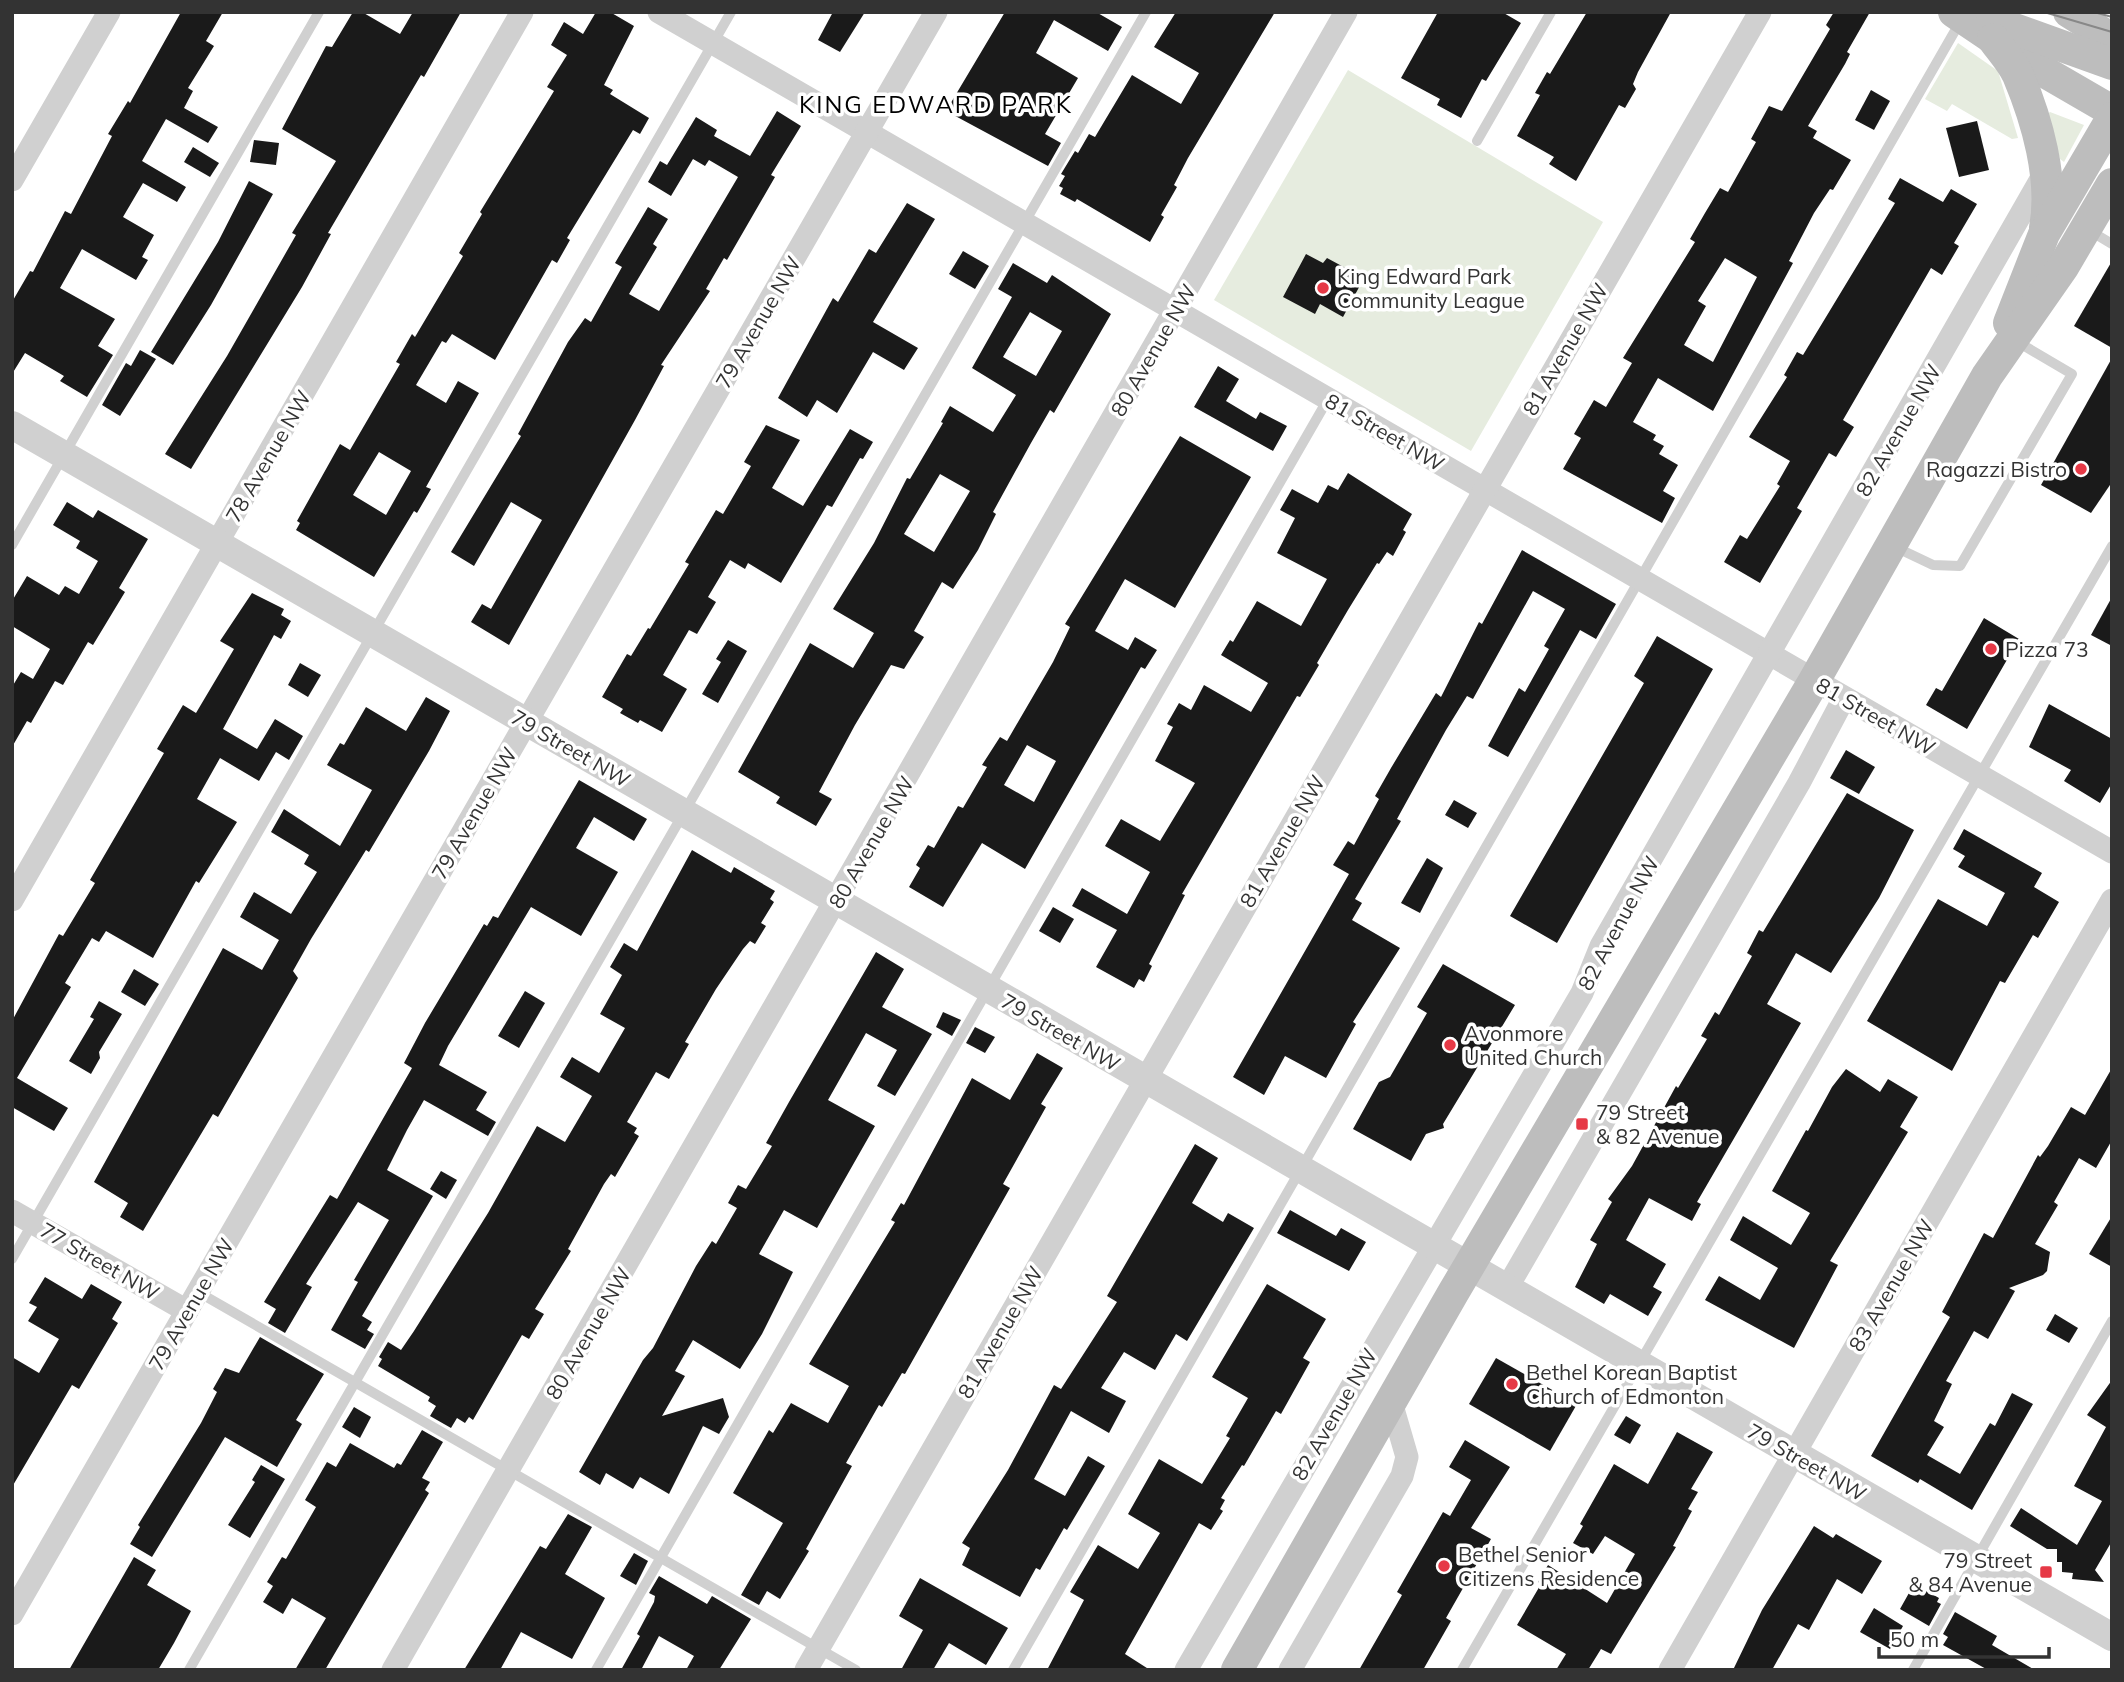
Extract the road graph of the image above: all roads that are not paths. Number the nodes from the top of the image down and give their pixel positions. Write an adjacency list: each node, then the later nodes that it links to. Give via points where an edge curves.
1 (109, 12): 22 (street)
2 (319, 12): 32 (lane)
3 (522, 12): 34 (street, 78 Avenue NW)
4 (659, 12): 15 (street, 81 Street NW)
5 (732, 12): 15 (lane)
6 (936, 12): 19 (street, 79 Avenue NW)
7 (1146, 12): 24 (lane)
8 (1346, 12): 27 (street, 80 Avenue NW)
9 (1551, 12): 20 (lane)
10 (1760, 12): 33 (street, 81 Avenue NW)
11 (2069, 12): 14 (main road)
12 (1963, 14): 13 (main road); 16 (main road); 38 (lane)
13 (1993, 39): 17 (main road); 21 (main road, via 2017,72)
14 (2112, 39)
15 (713, 44): 19 (street, 81 Street NW); 39 (lane)
16 (2112, 64)
17 (2112, 111)
18 (2112, 118): 25 (main road, 82 Avenue NW)
19 (866, 133): 24 (street, 81 Street NW); 43 (street, 79 Avenue NW)
20 (1477, 141)
21 (2045, 174): 25 (main road, via 2049,210); 40 (street, 82 Avenue NW)
22 (12, 180)
23 (2112, 184): 26 (main road, 82 Avenue NW)
24 (1024, 224): 27 (street, 81 Street NW); 45 (lane)
25 (2044, 234): 29 (main road, 82 Avenue NW)
26 (2099, 236): 28 (main road, 82 Avenue NW)
27 (1175, 311): 30 (street, 81 Street NW); 49 (street, 80 Avenue NW)
28 (2013, 339): 29 (main road, 82 Avenue NW); 36 (lane, via 2072,374 1960,566 1933,565)
29 (1987, 376): 36 (main road, 82 Avenue NW)
30 (1328, 400): 33 (street, 81 Street NW); 50 (lane)
31 (12, 425): 32 (street, 79 Street NW)
32 (64, 455): 34 (street, 79 Street NW); 35 (lane)
33 (1485, 489): 38 (street, 81 Street NW); 51 (street, 81 Avenue NW)
34 (217, 544): 39 (street, 79 Street NW); 47 (street, 78 Avenue NW)
35 (12, 545)
36 (1891, 545): 41 (main road, 82 Avenue NW)
37 (2112, 546): 44 (lane)
38 (1641, 580): 40 (street, 81 Street NW); 52 (lane)
39 (373, 635): 43 (street, 79 Street NW); 54 (lane)
40 (1769, 655): 41 (street, 81 Street NW); 55 (street, 82 Avenue NW, via 1601,946 1582,993)
41 (1814, 681): 42 (street, 81 Street NW); 57 (main road, 82 Avenue NW)
42 (1844, 698): 44 (street, 81 Street NW); 58 (street)
43 (526, 723): 45 (street, 79 Street NW); 59 (street, 79 Avenue NW)
44 (1979, 776): 46 (street, 81 Street NW); 61 (lane)
45 (683, 814): 49 (street, 79 Street NW); 62 (lane)
46 (2112, 852)
47 (12, 900)
48 (2112, 900): 64 (street, 83 Avenue NW)
49 (836, 902): 50 (street, 79 Street NW); 65 (street, 80 Avenue NW)
50 (987, 989): 51 (street, 79 Street NW); 66 (lane)
51 (1144, 1081): 52 (street, 79 Street NW); 70 (street, 81 Avenue NW)
52 (1299, 1170): 55 (street, 79 Street NW); 76 (lane)
53 (12, 1210): 54 (street, 77 Street NW)
54 (33, 1223): 56 (lane); 59 (street, 77 Street NW)
55 (1434, 1247): 57 (street, 79 Street NW); 77 (street, 82 Avenue NW)
56 (12, 1259)
57 (1469, 1268): 58 (street, 79 Street NW); 63 (main road, 82 Avenue NW)
58 (1507, 1288): 61 (street, 79 Street NW)
59 (193, 1301): 62 (lane); 68 (street, 79 Avenue NW)
60 (2112, 1321): 67 (lane)
61 (1638, 1365): 64 (street, 79 Street NW); 80 (lane)
62 (354, 1381): 65 (lane); 71 (lane)
63 (1391, 1402): 78 (main road, 82 Avenue NW); 79 (street, 82 Avenue NW, via 1407,1457 1402,1476)
64 (1793, 1454): 67 (street, 79 Street NW); 81 (street, 83 Avenue NW)
65 (508, 1470): 66 (lane); 72 (street, 80 Avenue NW)
66 (660, 1556): 70 (lane); 73 (lane)
67 (1977, 1558): 69 (street, 79 Street NW); 82 (lane)
68 (12, 1614)
69 (2112, 1637)
70 (818, 1648): 74 (street, 81 Avenue NW); 75 (lane)
71 (189, 1670)
72 (393, 1670)
73 (596, 1670)
74 (806, 1670)
75 (856, 1670)
76 (1013, 1670)
77 (1186, 1670)
78 (1237, 1670)
79 (1290, 1670)
80 (1462, 1670)
81 (1670, 1670)
82 (1913, 1670)

